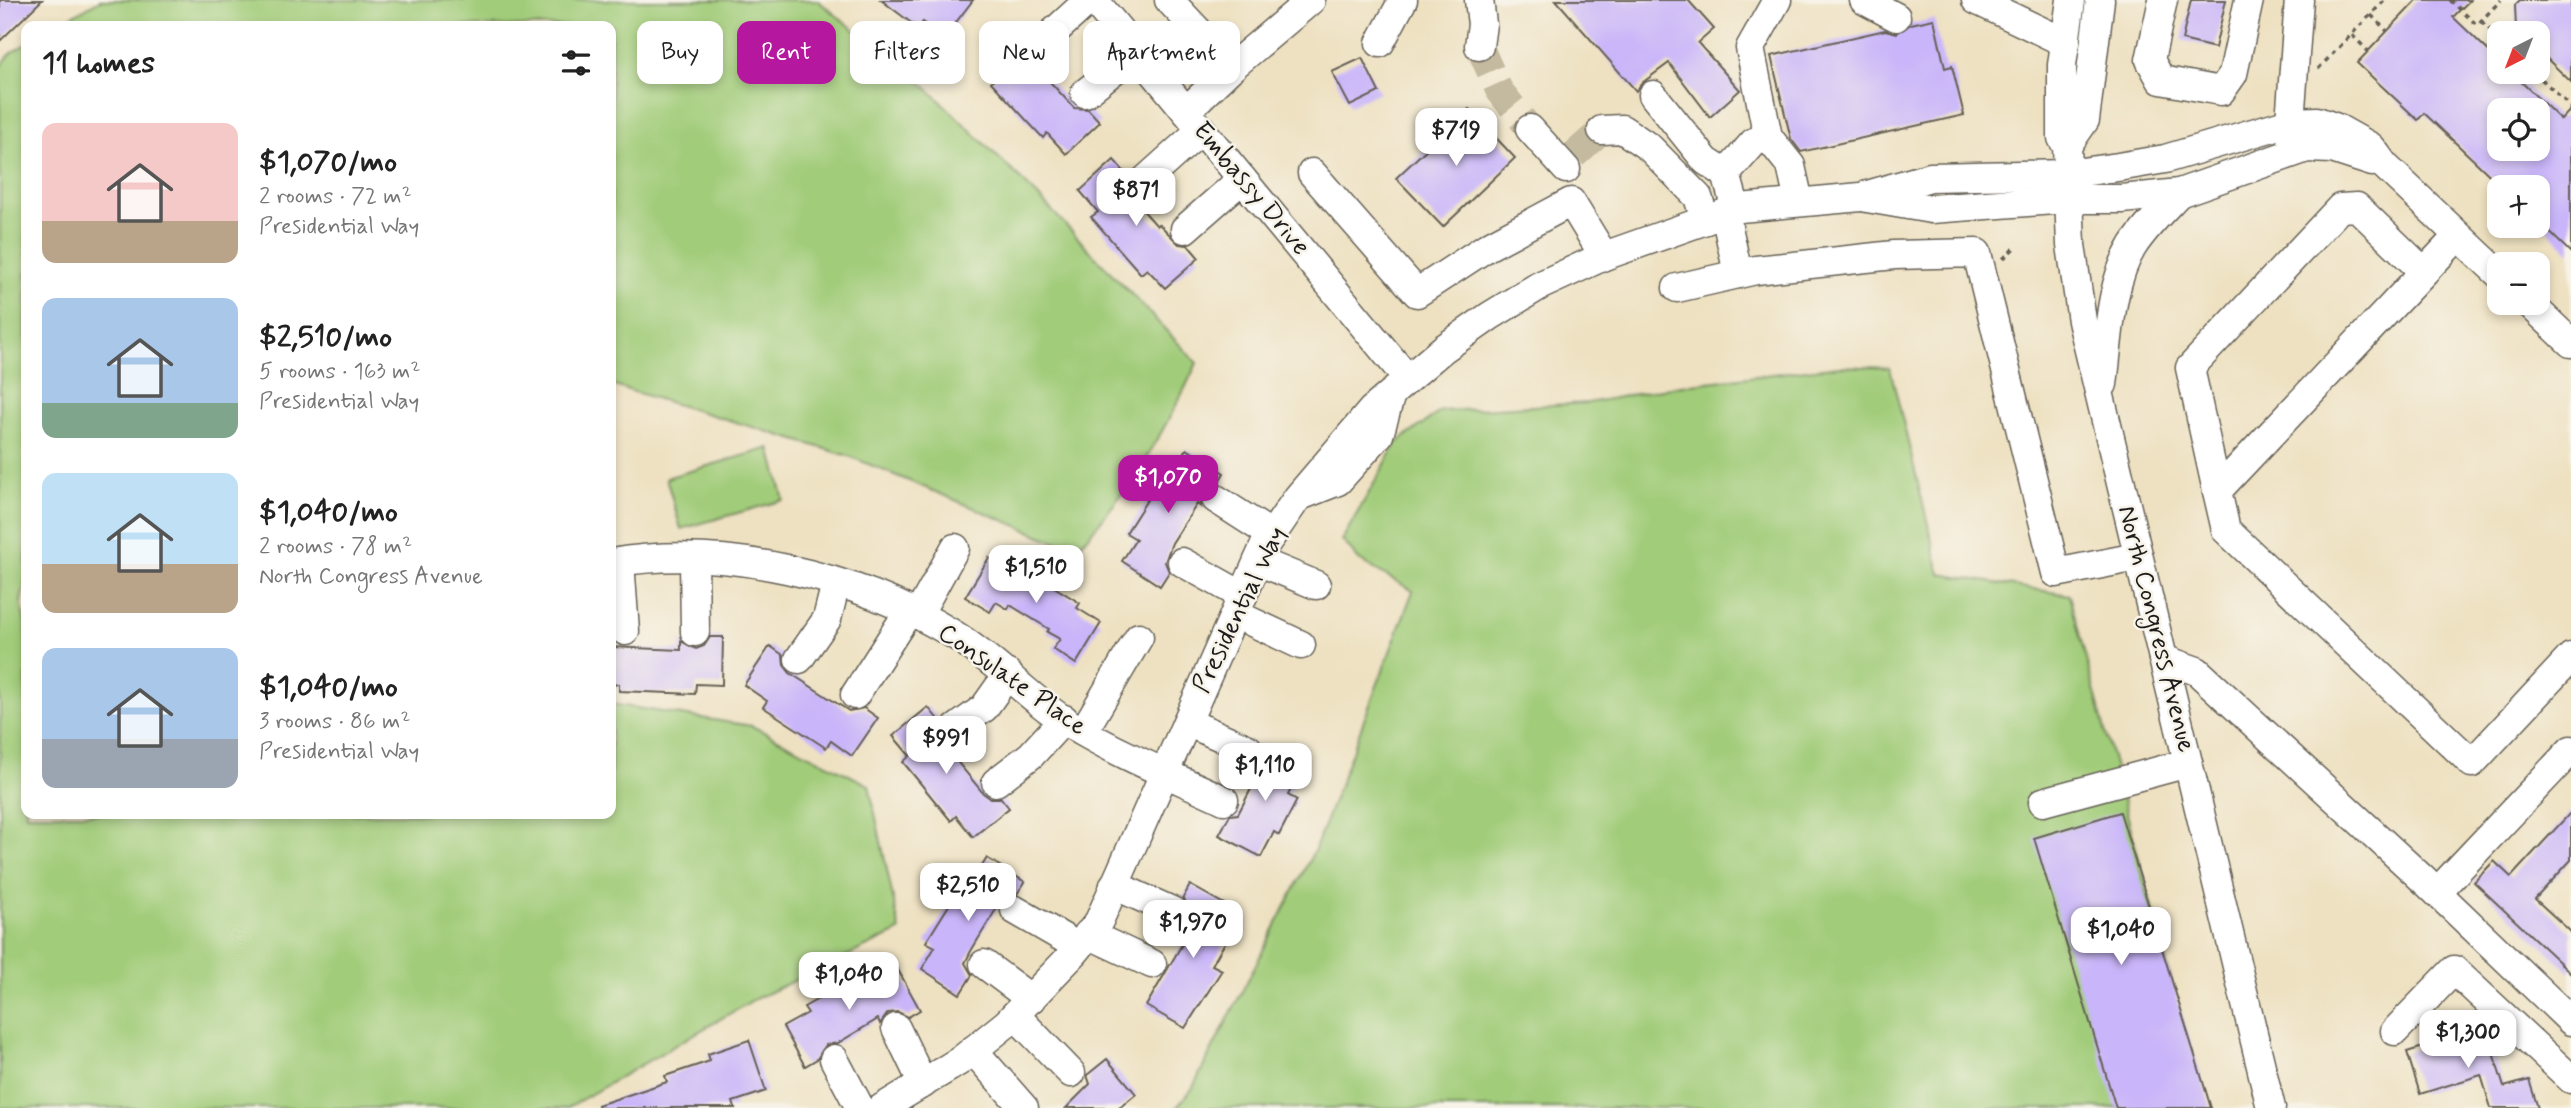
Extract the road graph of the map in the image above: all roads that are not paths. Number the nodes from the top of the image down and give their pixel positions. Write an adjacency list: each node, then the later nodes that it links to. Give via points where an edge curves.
1 (1091, 0): 17 (street); 18 (street, Embassy Drive)
2 (1169, 0): 19 (street)
3 (1311, 0): 23 (street)
4 (1403, 0): 20 (street)
5 (1479, 0): 22 (street)
6 (1777, 0): 33 (street, via 1750,48)
7 (1864, 0): 16 (street)
8 (1976, 0): 21 (street)
9 (2071, 0): 21 (street, North Congress Avenue)
10 (2100, 0): 34 (street, via 2085,120)
11 (2163, 0): 14 (street, via 2150,60 2161,80 2221,91 2233,74)
12 (2176, 0): 13 (street, via 2165,55 2168,64 2179,72 2210,78 2223,70)
13 (2236, 0)
14 (2249, 0)
15 (2299, 0): 30 (street)
16 (1896, 17)
17 (1067, 21)
18 (1110, 21)
19 (1189, 21)
20 (1380, 43)
21 (2066, 43): 34 (street, North Congress Avenue, via 2062,138)
22 (1479, 46)
23 (1240, 60)
24 (1096, 84): 27 (street)
25 (1164, 84): 29 (street, Embassy Drive)
26 (1220, 84): 29 (street)
27 (1085, 93)
28 (1653, 95): 38 (street, via 1706,161)
29 (1194, 120): 39 (street, Embassy Drive); 40 (street)
30 (2290, 122): 35 (street); 36 (street, via 2317,121 2337,128 2371,147); 41 (street)
31 (1530, 129): 43 (street, via 1570,162)
32 (1602, 130): 45 (street, via 1622,129 1650,148 1698,197)
33 (1768, 137): 38 (street, via 1754,142); 44 (street, via 1791,166)
34 (2067, 146): 41 (street, North Congress Avenue)
35 (2294, 152): 36 (street, via 2332,149); 42 (street)
36 (2385, 166): 47 (street)
37 (1312, 173): 43 (street, via 1417,293 1487,247)
38 (1726, 174): 45 (street)
39 (1242, 179): 46 (street); 55 (street, Embassy Drive)
40 (1142, 183)
41 (2068, 187): 42 (street, via 2122,199); 44 (street, Presidential Way, via 1930,177 1861,197); 56 (street, North Congress Avenue, via 2082,321)
42 (2179, 192): 56 (street, via 2131,249 2117,283)
43 (1571, 202): 48 (street)
44 (1799, 202): 45 (street, Presidential Way)
45 (1722, 214): 48 (street, Presidential Way); 51 (street)
46 (1185, 229)
47 (2458, 236): 49 (street); 50 (street)
48 (1604, 256): 55 (street, Presidential Way, via 1539,286 1490,316)
49 (2487, 263)
50 (2424, 272): 57 (street); 57 (street, via 2357,207 2340,208 2190,368)
51 (1738, 274): 52 (street); 61 (street, via 1894,255 1978,253 2056,573)
52 (1677, 288)
53 (2542, 315): 54 (street)
54 (2571, 343)
55 (1399, 385): 59 (street, Presidential Way, via 1363,404 1310,463 1298,497)
56 (2101, 401): 61 (street, North Congress Avenue)
57 (2217, 491): 75 (street, via 2226,530 2472,763)
58 (1216, 499): 59 (street)
59 (1272, 535): 63 (street, Presidential Way)
60 (956, 548): 70 (street)
61 (2137, 557): 77 (street, North Congress Avenue)
62 (694, 559): 64 (street, Consulate Place); 67 (street, Consulate Place, via 768,566); 72 (street)
63 (1258, 561): 68 (street); 69 (street, Presidential Way)
64 (616, 562)
65 (1182, 562): 69 (street)
66 (616, 569): 71 (street)
67 (836, 583): 70 (street, Consulate Place); 76 (street, via 827,619)
68 (1315, 585)
69 (1238, 605): 74 (street); 80 (street, Presidential Way)
70 (913, 613): 78 (street, Consulate Place, via 954,635); 79 (street)
71 (625, 631)
72 (695, 632)
73 (1139, 637): 81 (street)
74 (1301, 645)
75 (2571, 657)
76 (799, 659)
77 (2164, 659): 85 (street, North Congress Avenue); 91 (street, via 2197,671)
78 (1008, 674): 81 (street, Consulate Place); 82 (street, via 984,708)
79 (855, 695)
80 (1187, 722): 83 (street); 86 (street, Presidential Way)
81 (1073, 725): 86 (street, Consulate Place); 87 (street)
82 (954, 730)
83 (1248, 749)
84 (2571, 750): 91 (street)
85 (2188, 763): 89 (street); 109 (street, North Congress Avenue)
86 (1164, 772): 88 (street, Consulate Place); 90 (street, Presidential Way)
87 (996, 782)
88 (1224, 800)
89 (2043, 802)
90 (1114, 885): 93 (street); 94 (street, Presidential Way, via 1099,921)
91 (2437, 892): 98 (street)
92 (1016, 910): 94 (street)
93 (1174, 912)
94 (1084, 941): 96 (street); 97 (street, Presidential Way)
95 (984, 964): 97 (street)
96 (1152, 964)
97 (1023, 1007): 101 (street, Presidential Way); 103 (street)
98 (2571, 1021)
99 (897, 1028): 105 (street)
100 (2395, 1031): 104 (street, via 2454,970)
101 (973, 1050): 105 (street, Presidential Way); 108 (street)
102 (834, 1059): 107 (street)
103 (1070, 1073)
104 (2571, 1079)
105 (923, 1084): 106 (street, Presidential Way)
106 (887, 1107)
107 (860, 1108)
108 (1024, 1108)
109 (2271, 1108)

